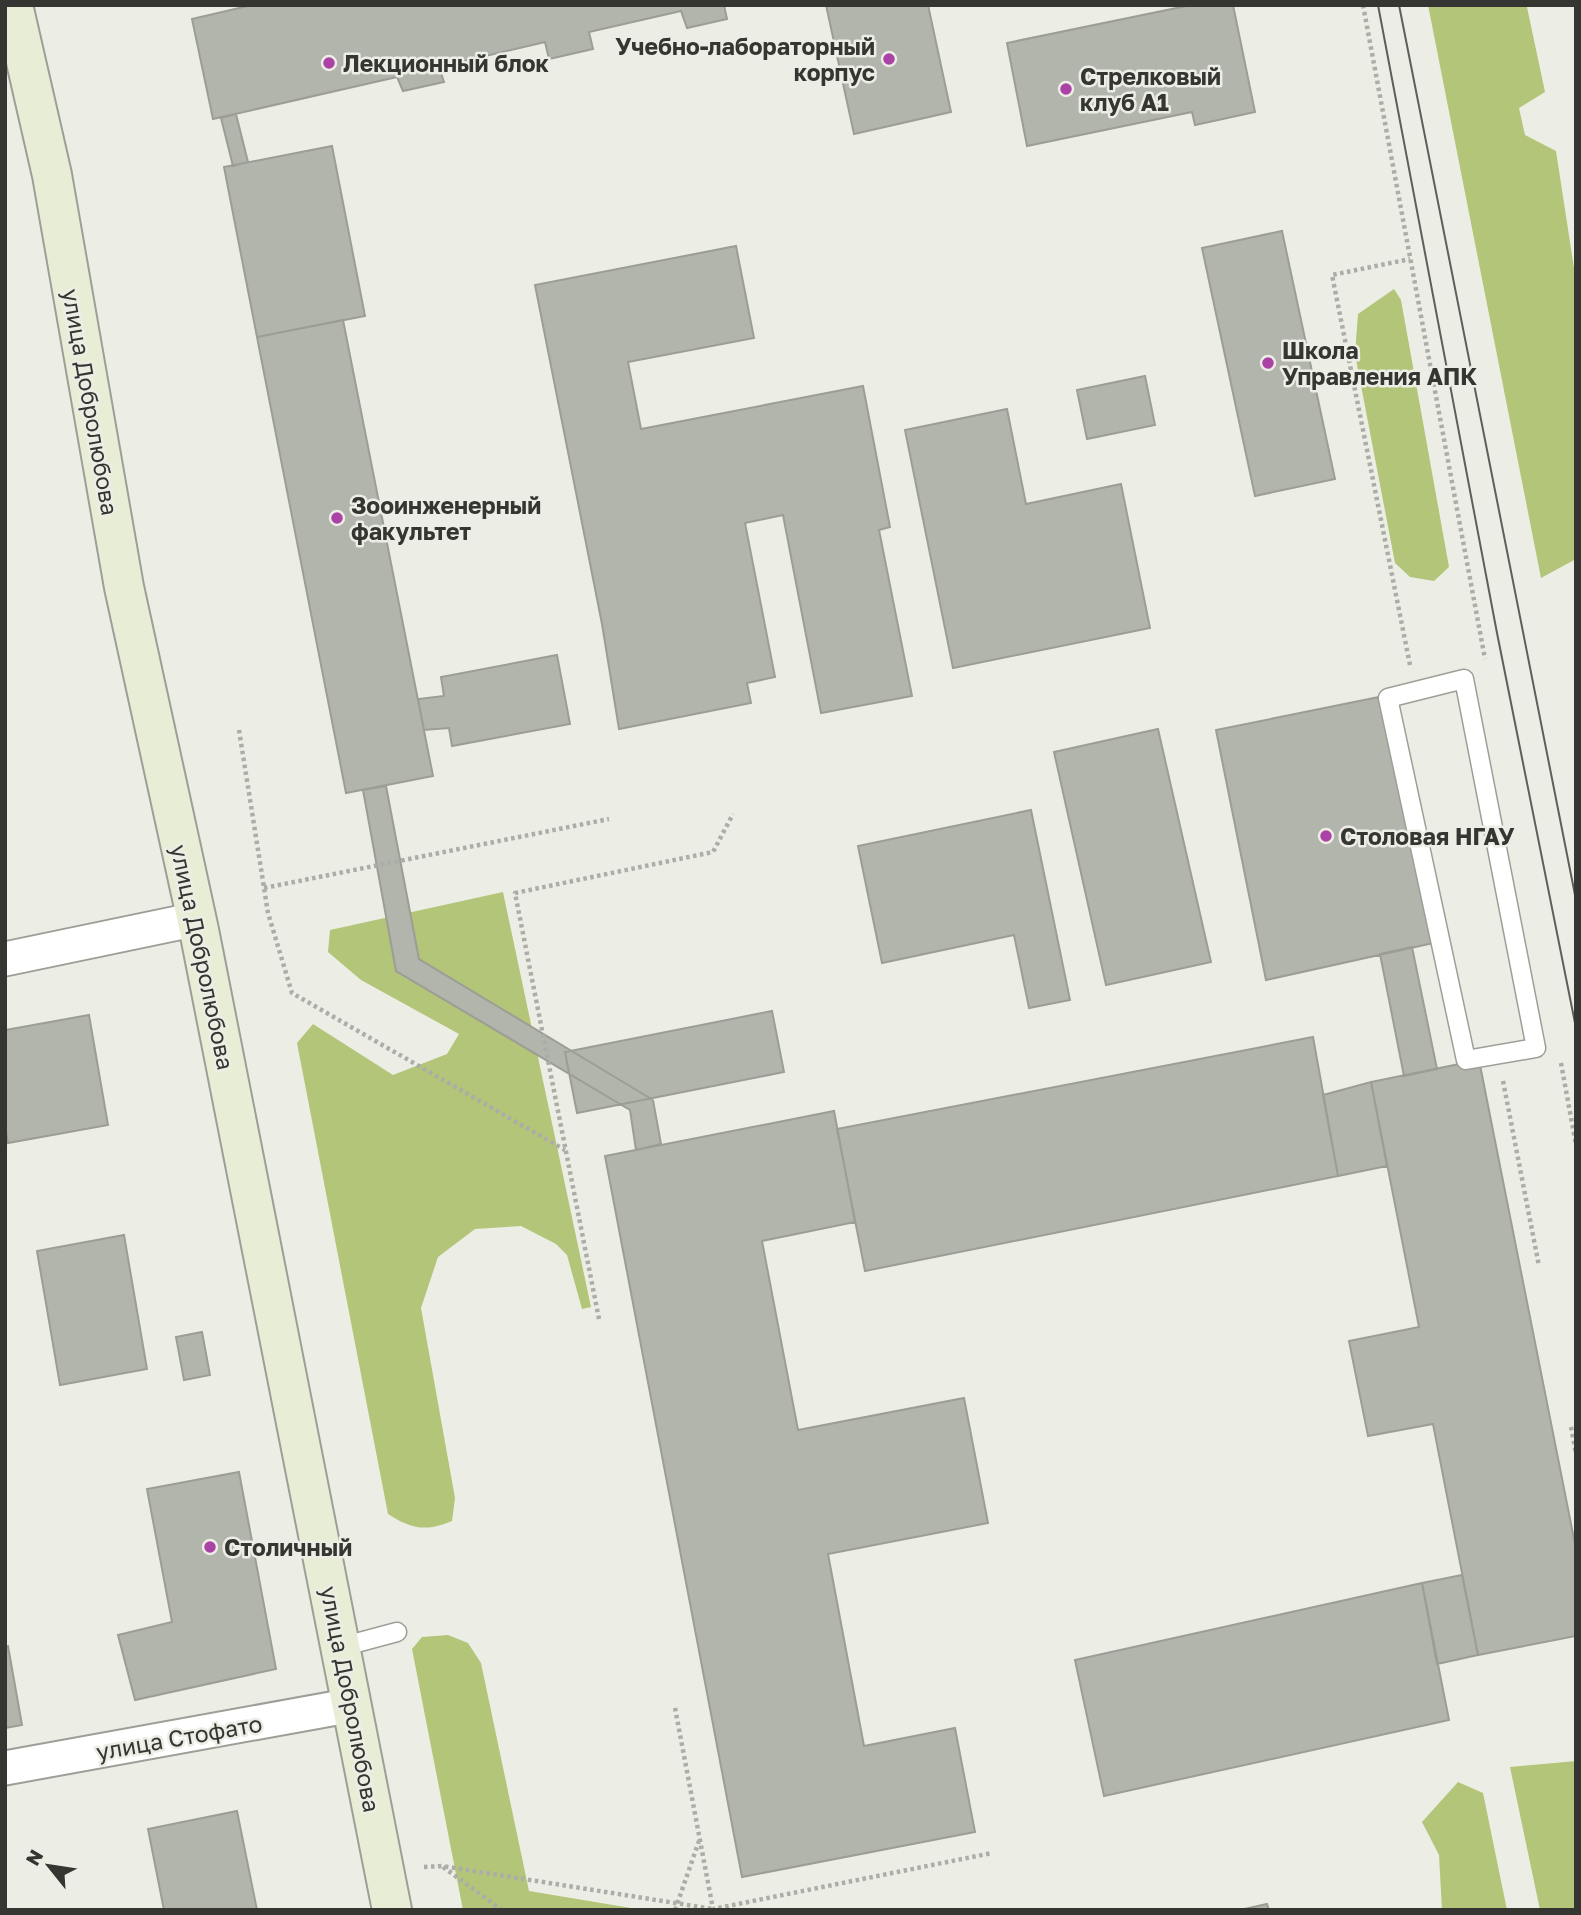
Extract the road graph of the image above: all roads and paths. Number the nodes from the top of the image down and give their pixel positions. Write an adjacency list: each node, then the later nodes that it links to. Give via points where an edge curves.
1 (13, 5): 10 (street, улица Добролюбова, via 52,175 124,587)
2 (1363, 5): 3 (path)
3 (1410, 259): 4 (path); 5 (path, via 1332,275)
4 (1487, 668)
5 (1415, 690): 13 (lane, via 1388,698 1466,1060); 13 (lane, via 1464,679 1536,1048)
6 (239, 730): 9 (path)
7 (733, 814): 15 (path, via 713,852 514,893)
8 (608, 819): 9 (path)
9 (264, 888): 15 (path, via 292,993)
10 (197, 919): 11 (street); 21 (street, улица Добролюбова)
11 (5, 959)
12 (1558, 1049): 14 (path)
13 (1497, 1055): 16 (path)
14 (1576, 1145)
15 (565, 1150): 17 (path)
16 (1539, 1266)
17 (599, 1319)
18 (1571, 1427): 19 (path)
19 (1576, 1454)
20 (397, 1632): 21 (lane)
21 (341, 1647): 22 (street, улица Добролюбова)
22 (353, 1705): 24 (street, улица Стофато); 28 (street, улица Добролюбова)
23 (675, 1708): 25 (path)
24 (5, 1768)
25 (700, 1839): 29 (path); 30 (path)
26 (992, 1853): 30 (path)
27 (442, 1866): 28 (path); 29 (path); 32 (path)
28 (384, 1868): 31 (street, улица Добролюбова)
29 (676, 1907): 30 (path)
30 (713, 1909)
31 (392, 1910)
32 (502, 1910)

